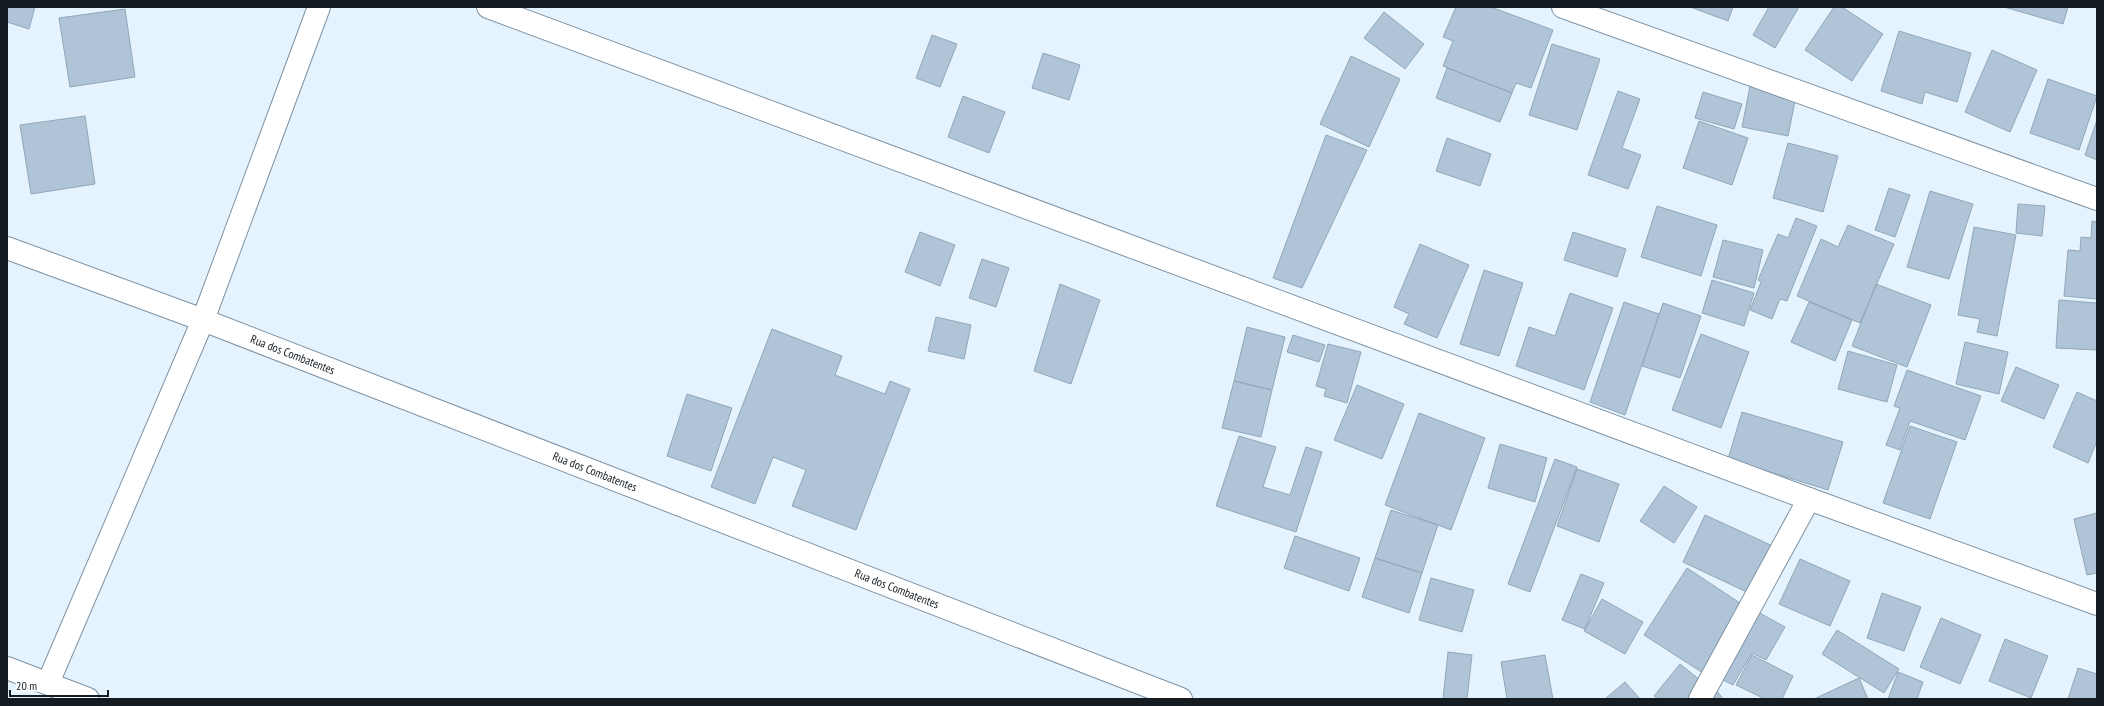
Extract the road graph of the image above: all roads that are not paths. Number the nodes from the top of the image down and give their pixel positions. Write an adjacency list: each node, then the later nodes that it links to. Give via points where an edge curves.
1 (319, 7): 6 (street)
2 (488, 7): 7 (street)
3 (1563, 7): 4 (street)
4 (2097, 199)
5 (7, 248): 6 (street, Rua dos Combatentes)
6 (203, 320): 10 (street); 12 (street, Rua dos Combatentes)
7 (1808, 499): 8 (street); 13 (street)
8 (2097, 604)
9 (7, 668): 10 (street)
10 (48, 683): 11 (street)
11 (88, 699)
12 (1181, 699)
13 (1700, 699)

